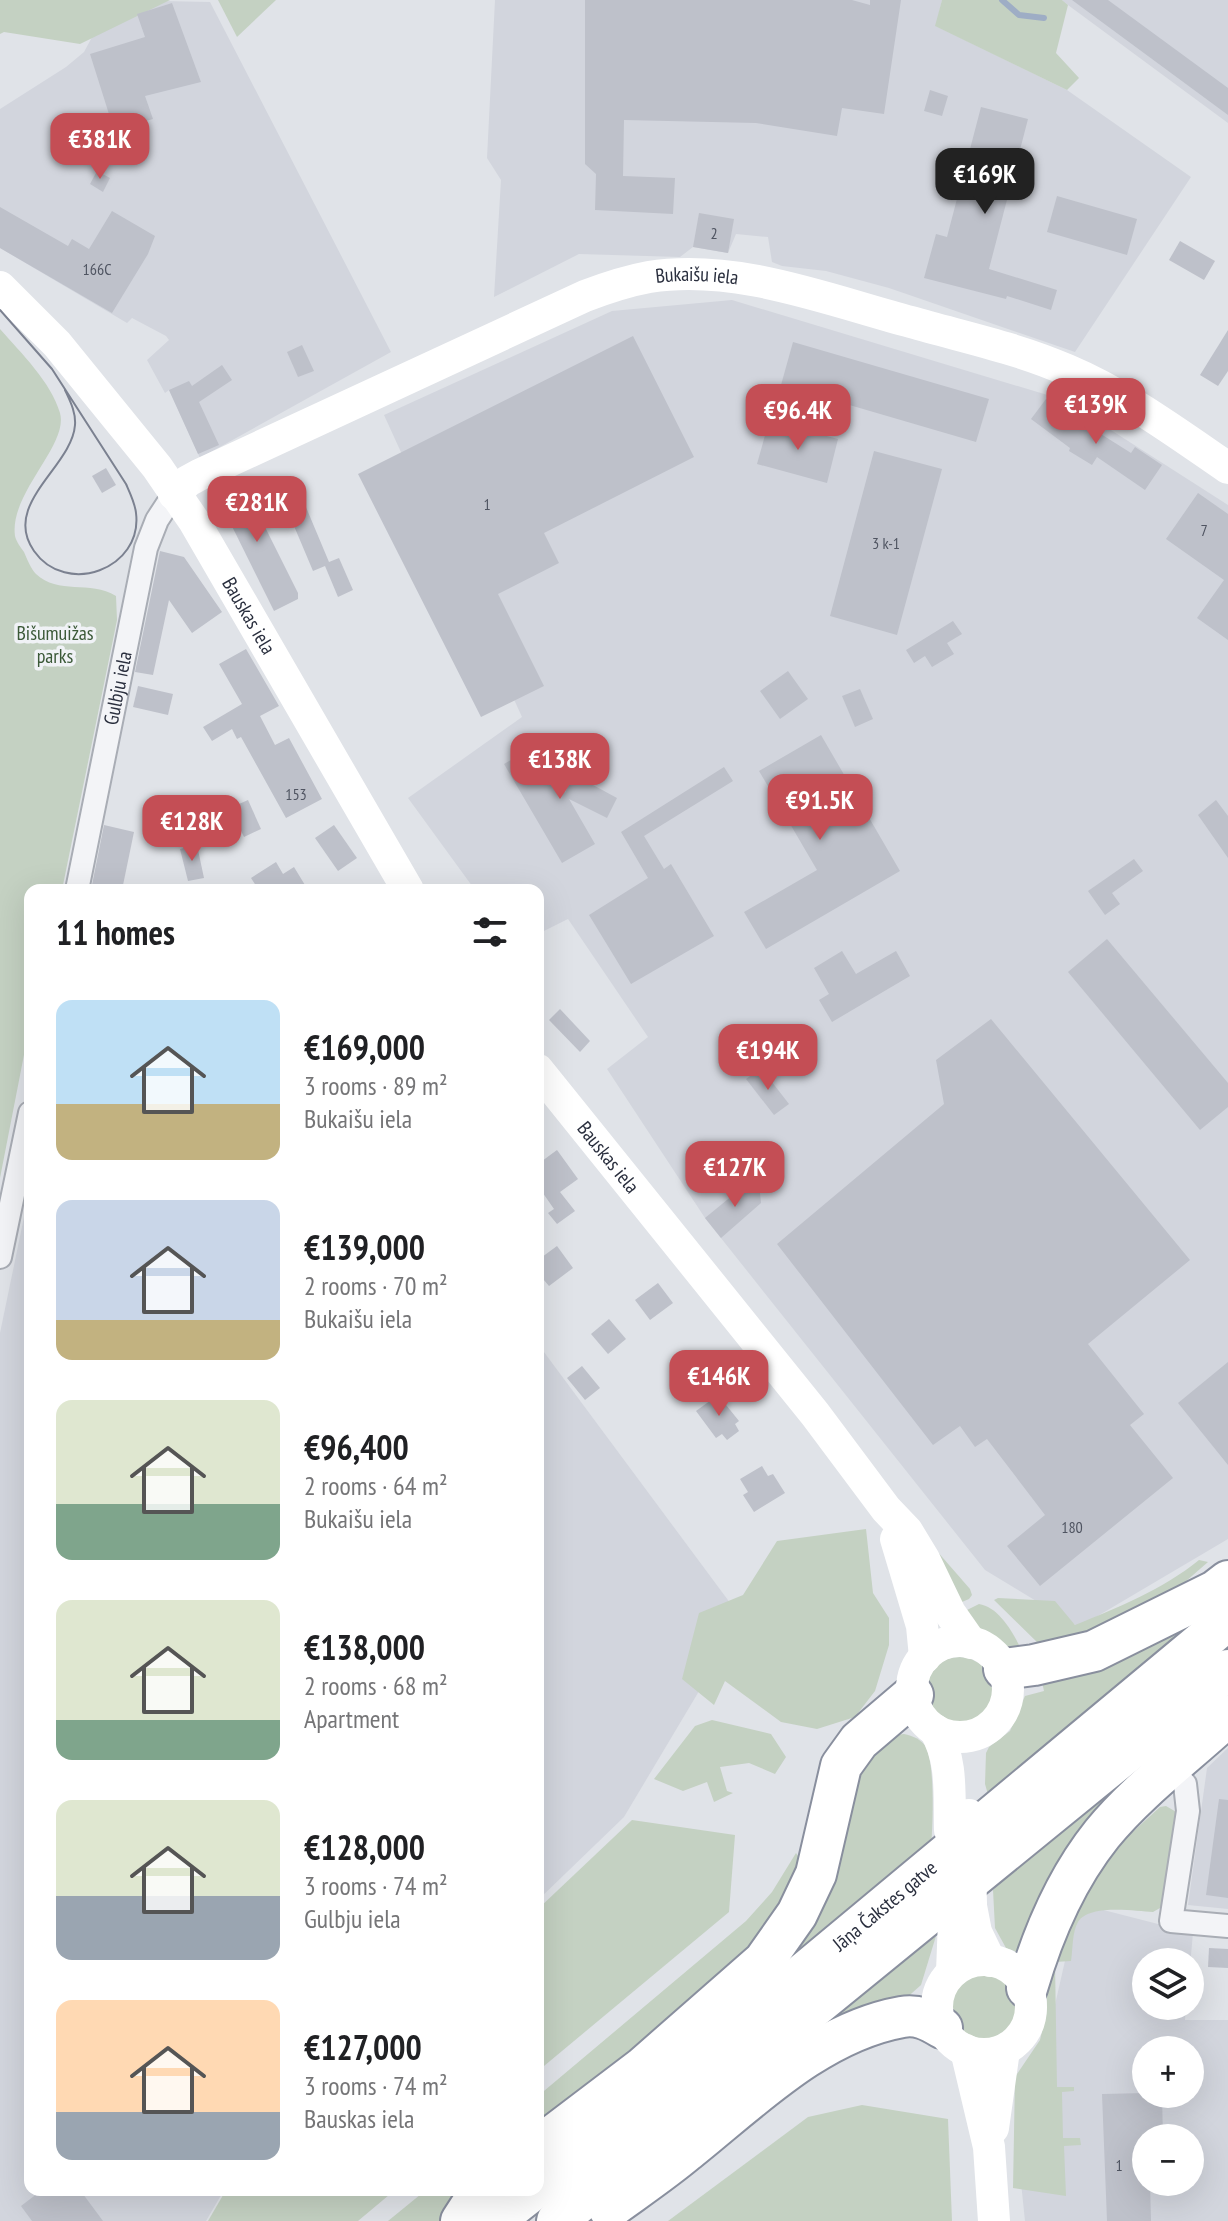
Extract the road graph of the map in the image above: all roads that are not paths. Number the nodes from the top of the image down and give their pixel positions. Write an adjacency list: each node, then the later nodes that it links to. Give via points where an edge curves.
1 (0, 287): 3 (street, Bauskas iela, via 57,344)
2 (1228, 468): 3 (street, Bukaišu iela, via 1102,387 1043,361 748,279 690,275 651,277 585,296 199,475)
3 (174, 494): 4 (street, Gulbju iela, via 160,512 146,548); 5 (street, Bauskas iela)
4 (78, 884)
5 (405, 884)
6 (544, 1077): 9 (street, Bauskas iela)
7 (24, 1142): 8 (street)
8 (0, 1257)
9 (886, 1509): 12 (street, Bauskas iela, via 907,1531); 13 (street, via 922,1626)
10 (1228, 1581): 14 (highway, via 1094,1651)
11 (1228, 1620): 31 (highway, Jāņa Čakstes gatve, via 715,2047)
12 (971, 1643): 13 (street, via 946,1644); 14 (street, via 985,1648)
13 (925, 1657): 16 (street, via 917,1668)
14 (1004, 1669): 19 (street, via 1007,1702 995,1722)
15 (1228, 1670): 36 (highway, Jāņa Čakstes gatve)
16 (913, 1695): 18 (street, via 916,1709); 29 (highway, via 859,1741 841,1766 816,1874 797,1914 764,1961 642,2068)
17 (1228, 1716): 20 (highway)
18 (935, 1730): 19 (street, via 948,1736); 21 (street, via 946,1749)
19 (977, 1734): 21 (street, via 966,1759)
20 (1171, 1769): 23 (street, via 1185,1784 1188,1811 1171,1921); 26 (highway, via 1103,1833 1078,1868 1037,1952)
21 (959, 1822): 22 (street)
22 (963, 1913): 24 (street); 25 (street)
23 (1228, 1926)
24 (990, 1961): 25 (street); 26 (street, via 1005,1965)
25 (952, 1972): 27 (street, via 937,2004)
26 (1027, 1988): 28 (street, via 1031,2008 1026,2028)
27 (954, 2039): 28 (street, via 978,2054); 30 (street); 37 (highway, via 923,2017 903,2016 854,2032 776,2080)
28 (1004, 2050): 30 (street)
29 (544, 2142)
30 (989, 2147): 38 (street)
31 (544, 2182)
32 (481, 2196): 34 (highway)
33 (526, 2196): 35 (highway, Jāņa Čakstes gatve)
34 (461, 2221)
35 (494, 2221)
36 (557, 2221)
37 (592, 2221)
38 (994, 2221)

